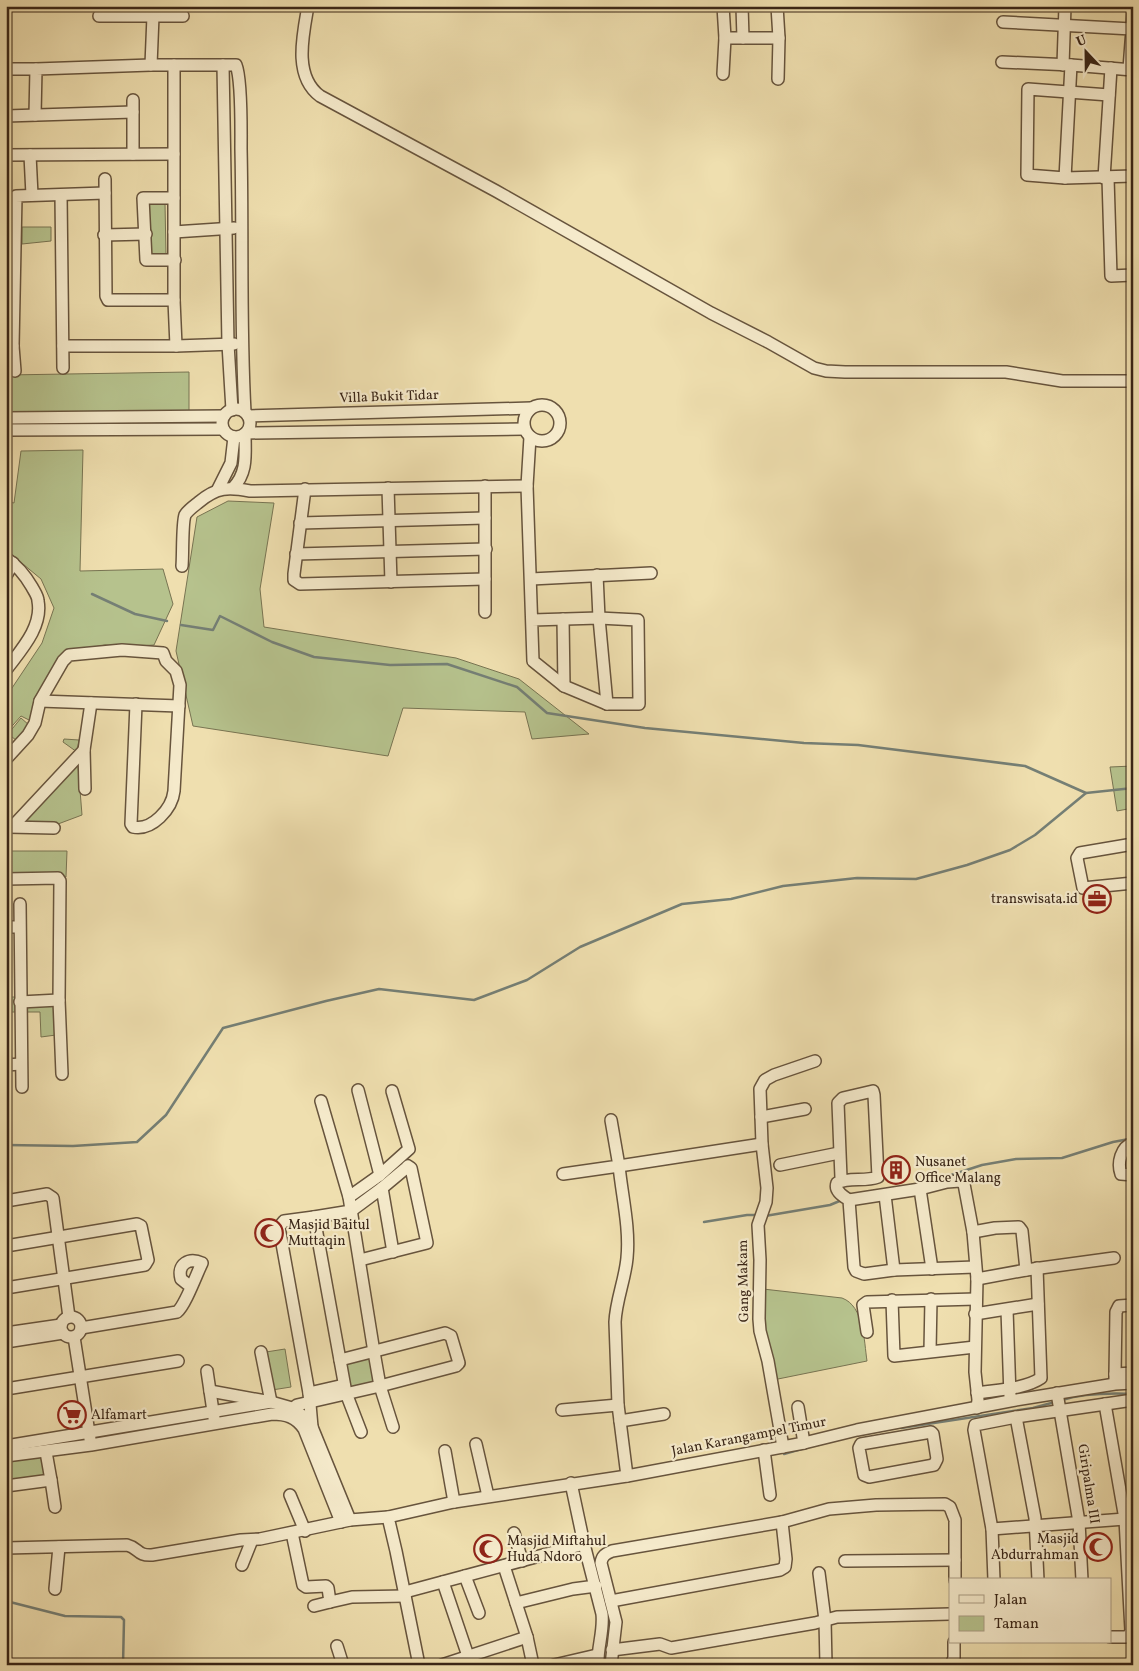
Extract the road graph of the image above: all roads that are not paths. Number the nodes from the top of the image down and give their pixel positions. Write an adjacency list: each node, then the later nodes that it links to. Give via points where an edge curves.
1 (308, 6): 61 (street, via 303,65 305,78 314,92 814,368 844,372 1006,372 1062,381)
2 (723, 6): 15 (street)
3 (742, 6): 16 (street)
4 (777, 6): 17 (street)
5 (1066, 6): 14 (street)
6 (132, 11): 9 (street); 10 (street)
7 (171, 11): 10 (street); 11 (street)
8 (1133, 13): 13 (street)
9 (99, 16)
10 (153, 16): 20 (street)
11 (183, 16)
12 (1003, 22): 14 (street)
13 (1132, 23): 14 (street); 26 (street)
14 (1064, 26): 22 (street)
15 (725, 38): 16 (street); 27 (street)
16 (743, 38): 17 (street)
17 (779, 38): 28 (street)
18 (1002, 62): 22 (street)
19 (223, 64): 21 (street); 46 (street, via 236,65 239,81); 47 (street)
20 (152, 65): 21 (street); 25 (street)
21 (174, 65): 34 (street)
22 (1067, 65): 23 (street); 29 (street)
23 (1111, 68): 26 (street); 30 (street)
24 (6, 69): 25 (street)
25 (36, 69): 31 (street)
26 (1131, 70)
27 (723, 74)
28 (778, 79)
29 (1070, 91): 30 (street); 38 (street); 38 (street, via 1028,89 1027,175)
30 (1109, 95): 39 (street)
31 (35, 115): 32 (street); 33 (street, via 133,106)
32 (6, 116)
33 (133, 154): 34 (street); 36 (street)
34 (174, 154): 45 (street)
35 (6, 155): 36 (street)
36 (30, 155): 42 (street)
37 (1133, 176): 39 (street)
38 (1064, 178): 39 (street)
39 (1106, 178): 52 (street, via 1111,276)
40 (105, 179): 41 (street)
41 (105, 193): 43 (street); 50 (street)
42 (32, 195): 43 (street); 44 (street)
43 (61, 195): 57 (street)
44 (11, 196): 56 (street)
45 (174, 198): 48 (street); 49 (street, via 143,198)
46 (242, 228): 47 (street); 55 (street)
47 (227, 229): 48 (street); 54 (street)
48 (174, 232): 51 (street)
49 (146, 234): 50 (street); 51 (street, via 146,260)
50 (104, 235): 53 (street, via 108,300)
51 (175, 260): 53 (street)
52 (1133, 276)
53 (174, 300): 58 (street)
54 (228, 344): 55 (street); 58 (street); 63 (street)
55 (242, 344): 64 (street)
56 (10, 346): 60 (street)
57 (63, 346): 58 (street); 59 (street)
58 (176, 346)
59 (63, 368)
60 (15, 371)
61 (1133, 381)
62 (531, 408): 64 (street, Villa Bukit Tidar); 68 (street, via 524,417); 68 (street, Villa Bukit Tidar, via 540,404 551,406 560,422 557,433 550,439 538,441)
63 (228, 413): 64 (street, via 239,409); 65 (street); 66 (street, via 222,422)
64 (247, 414): 69 (street, via 250,426)
65 (6, 418)
66 (223, 429): 67 (street); 69 (street, via 228,434)
67 (6, 430)
68 (527, 433): 69 (street, Villa Bukit Tidar); 72 (street)
69 (242, 435): 70 (street); 73 (street, via 244,471)
70 (220, 485): 73 (street); 83 (street, via 185,516)
71 (486, 486): 72 (street); 74 (street); 76 (street)
72 (527, 486): 87 (street)
73 (233, 488): 75 (street)
74 (388, 488): 75 (street); 77 (street)
75 (305, 489): 78 (street)
76 (485, 518): 77 (street); 79 (street)
77 (389, 520): 78 (street); 80 (street)
78 (300, 523): 81 (street)
79 (486, 549): 80 (street); 88 (street)
80 (390, 553): 81 (street); 89 (street)
81 (296, 554): 89 (street, via 294,580 300,584)
82 (9, 560): 86 (street); 94 (street, via 21,569 30,583 39,611 35,628)
83 (182, 566)
84 (651, 573): 85 (street)
85 (597, 575): 87 (street); 91 (street)
86 (6, 576)
87 (531, 579): 93 (street)
88 (486, 580): 89 (street); 90 (street)
89 (391, 582)
90 (485, 612)
91 (599, 618): 92 (street); 99 (street); 99 (street, via 638,620 639,704)
92 (563, 619): 93 (street); 95 (street)
93 (532, 620): 95 (street, via 533,661)
94 (6, 670)
95 (564, 686): 99 (street)
96 (40, 701): 97 (street); 100 (street, via 70,655 122,650 163,653 176,671 180,685); 102 (street, via 36,722)
97 (91, 703): 98 (street); 101 (street)
98 (136, 704): 100 (street); 100 (street, via 131,824 137,828 157,820 173,798)
99 (607, 704)
100 (179, 706)
101 (84, 750): 103 (street); 104 (street)
102 (6, 759)
103 (84, 789)
104 (9, 826): 105 (street)
105 (54, 828)
106 (1133, 844): 108 (street, via 1080,853 1077,858 1083,888)
107 (6, 879): 112 (street, via 58,878 60,881)
108 (1133, 883)
109 (20, 904): 111 (street)
110 (6, 926): 111 (street)
111 (19, 927): 113 (street)
112 (59, 1000): 113 (street); 117 (street)
113 (20, 1002): 115 (street)
114 (815, 1061): 123 (street, Gang Makam, via 765,1080 760,1089)
115 (21, 1064): 116 (street); 118 (street)
116 (6, 1065)
117 (62, 1074)
118 (22, 1087)
119 (358, 1090): 131 (street)
120 (392, 1091): 131 (street, via 409,1149)
121 (321, 1101): 137 (street)
122 (805, 1109): 123 (street)
123 (761, 1117): 126 (street, Gang Makam)
124 (611, 1120): 129 (street)
125 (1133, 1143): 132 (street, via 1122,1151 1120,1171 1121,1174)
126 (762, 1144): 129 (street); 208 (street, Gang Makam, via 767,1188 758,1225 760,1331)
127 (839, 1153): 128 (street); 133 (street); 133 (street, via 838,1103 843,1098 873,1091 878,1177)
128 (780, 1165)
129 (619, 1166): 130 (street); 189 (street, via 628,1249 615,1309)
130 (563, 1174)
131 (380, 1175): 137 (street)
132 (1133, 1175)
133 (842, 1180): 138 (street, via 835,1186)
134 (382, 1188): 140 (street); 145 (street); 145 (street, via 408,1166 411,1168 428,1240 426,1244)
135 (920, 1189): 136 (street); 142 (street, via 960,1181 965,1187); 148 (street)
136 (885, 1195): 138 (street); 150 (street)
137 (349, 1198): 140 (street)
138 (847, 1199): 150 (street, via 856,1271 864,1274)
139 (6, 1201): 143 (street, via 51,1196)
140 (351, 1210): 141 (street); 147 (street)
141 (314, 1216): 170 (street); 183 (street, via 284,1221 279,1227)
142 (973, 1232): 149 (street, via 1019,1227); 151 (street)
143 (59, 1237): 144 (street); 152 (street); 152 (street, via 137,1224 141,1226 148,1260 145,1265)
144 (6, 1246)
145 (393, 1252): 147 (street)
146 (1114, 1258): 149 (street)
147 (360, 1260): 169 (street)
148 (932, 1269): 150 (street); 151 (street)
149 (1032, 1269): 151 (street); 158 (street, via 1039,1287)
150 (894, 1270)
151 (976, 1273): 155 (street)
152 (64, 1280): 154 (street); 162 (street)
153 (191, 1287): 162 (street, via 182,1308)
154 (6, 1288)
155 (976, 1299): 157 (street); 161 (street)
156 (892, 1300): 157 (street); 163 (street, via 864,1303); 167 (street, via 894,1356)
157 (931, 1300): 167 (street)
158 (1038, 1304): 160 (street); 179 (street, via 1041,1378)
159 (1133, 1305): 175 (street, via 1120,1306 1116,1312)
160 (1007, 1310): 161 (street); 179 (street)
161 (975, 1314): 166 (street)
162 (72, 1327): 164 (street); 165 (street); 174 (street)
163 (867, 1332)
164 (6, 1333)
165 (6, 1342)
166 (975, 1347): 167 (street); 182 (street)
167 (930, 1351)
168 (262, 1352): 187 (street)
169 (374, 1352): 170 (street); 177 (street); 177 (street, via 445,1333 451,1336 459,1361 456,1366)
170 (340, 1360): 180 (street)
171 (178, 1361): 174 (street)
172 (207, 1371): 181 (street)
173 (1133, 1373): 175 (street, Jalan Karangampel Timur)
174 (80, 1378): 178 (street); 203 (street)
175 (1115, 1378): 176 (street, Jalan Karangampel Timur); 186 (street, Jalan Karangampel Timur)
176 (1133, 1383)
177 (380, 1386): 180 (street); 200 (street)
178 (6, 1388)
179 (1009, 1388): 182 (street); 185 (street)
180 (345, 1389): 183 (street); 201 (street)
181 (210, 1391): 187 (street); 194 (street)
182 (977, 1393): 191 (street)
183 (309, 1398): 193 (street); 199 (street)
184 (1133, 1400): 188 (street)
185 (1010, 1401): 186 (street, Jalan Karangampel Timur); 191 (street, Jalan Karangampel Timur)
186 (1059, 1401): 188 (street); 196 (street); 226 (street, Giripalma III)
187 (271, 1402): 193 (street); 194 (street)
188 (1105, 1404): 223 (street)
189 (618, 1405): 192 (street); 197 (street)
190 (798, 1407): 204 (street)
191 (977, 1408): 202 (street, Jalan Karangampel Timur)
192 (562, 1410)
193 (290, 1411): 198 (street); 199 (street, via 302,1413); 224 (street, via 304,1429)
194 (213, 1412): 198 (street); 203 (street)
195 (664, 1414): 197 (street)
196 (1016, 1417): 227 (street); 228 (street, via 975,1425)
197 (620, 1421): 213 (street)
198 (215, 1425): 206 (street)
199 (312, 1427): 224 (street)
200 (393, 1427)
201 (361, 1432)
202 (891, 1432): 202 (street, via 932,1432 936,1464 869,1477 864,1475 860,1446); 204 (street, Jalan Karangampel Timur, via 857,1430)
203 (89, 1433): 206 (street); 207 (street)
204 (804, 1443): 208 (street, Jalan Karangampel Timur)
205 (476, 1444): 219 (street)
206 (91, 1445): 211 (street)
207 (6, 1446)
208 (782, 1447): 209 (street, Jalan Karangampel Timur)
209 (764, 1450): 213 (street, Jalan Karangampel Timur); 218 (street)
210 (445, 1451): 220 (street)
211 (46, 1452): 212 (street); 214 (street)
212 (6, 1456)
213 (627, 1476): 215 (street, Jalan Karangampel Timur)
214 (51, 1480): 216 (street); 221 (street)
215 (571, 1483): 219 (street, Jalan Karangampel Timur); 233 (street)
216 (6, 1486)
217 (290, 1494): 229 (street)
218 (770, 1495)
219 (488, 1496): 220 (street, Jalan Karangampel Timur)
220 (454, 1502): 222 (street, Jalan Karangampel Timur)
221 (55, 1506)
222 (388, 1517): 224 (street, Jalan Karangampel Timur); 250 (street)
223 (1125, 1519): 226 (street); 259 (street, via 1131,1631 1126,1637)
224 (346, 1521): 229 (street, Jalan Karangampel Timur)
225 (782, 1522): 236 (street, via 829,1509 945,1504 955,1520); 251 (street, via 786,1559 780,1570); 251 (street, via 606,1553 601,1563)
226 (1080, 1522): 227 (street); 246 (street, Giripalma III)
227 (1036, 1526): 228 (street); 245 (street)
228 (992, 1529): 244 (street)
229 (305, 1530): 230 (street, Jalan Karangampel Timur)
230 (292, 1533): 232 (street, Jalan Karangampel Timur); 252 (street, via 303,1585 326,1586)
231 (514, 1533): 237 (street)
232 (252, 1540): 234 (street, Jalan Karangampel Timur, via 152,1556 143,1556 127,1545); 239 (street)
233 (584, 1544): 237 (street); 248 (street)
234 (58, 1547): 235 (street, Jalan Karangampel Timur); 249 (street)
235 (6, 1548)
236 (955, 1560): 238 (street); 243 (street)
237 (522, 1561): 240 (street)
238 (845, 1561)
239 (242, 1565)
240 (504, 1566): 242 (street); 253 (street)
241 (819, 1573): 257 (street)
242 (465, 1576): 247 (street); 255 (street)
243 (955, 1578)
244 (994, 1578)
245 (1038, 1578)
246 (1082, 1578)
247 (443, 1582): 250 (street); 263 (street)
248 (596, 1586): 253 (street); 264 (street, via 603,1622)
249 (56, 1589)
250 (405, 1594): 252 (street, via 352,1597); 266 (street)
251 (611, 1601): 262 (street, via 616,1622)
252 (330, 1602): 254 (street)
253 (516, 1604): 258 (street)
254 (314, 1606)
255 (479, 1613)
256 (949, 1614): 257 (street)
257 (824, 1620): 262 (street, via 671,1648 660,1644); 271 (street)
258 (527, 1637): 263 (street); 268 (street)
259 (1112, 1637)
260 (954, 1644): 272 (street)
261 (337, 1646): 265 (street)
262 (612, 1650): 270 (street)
263 (468, 1656): 267 (street)
264 (598, 1660): 269 (street)
265 (343, 1665)
266 (419, 1665)
267 (442, 1665)
268 (533, 1665)
269 (554, 1665)
270 (612, 1665)
271 (826, 1665)
272 (951, 1665)

